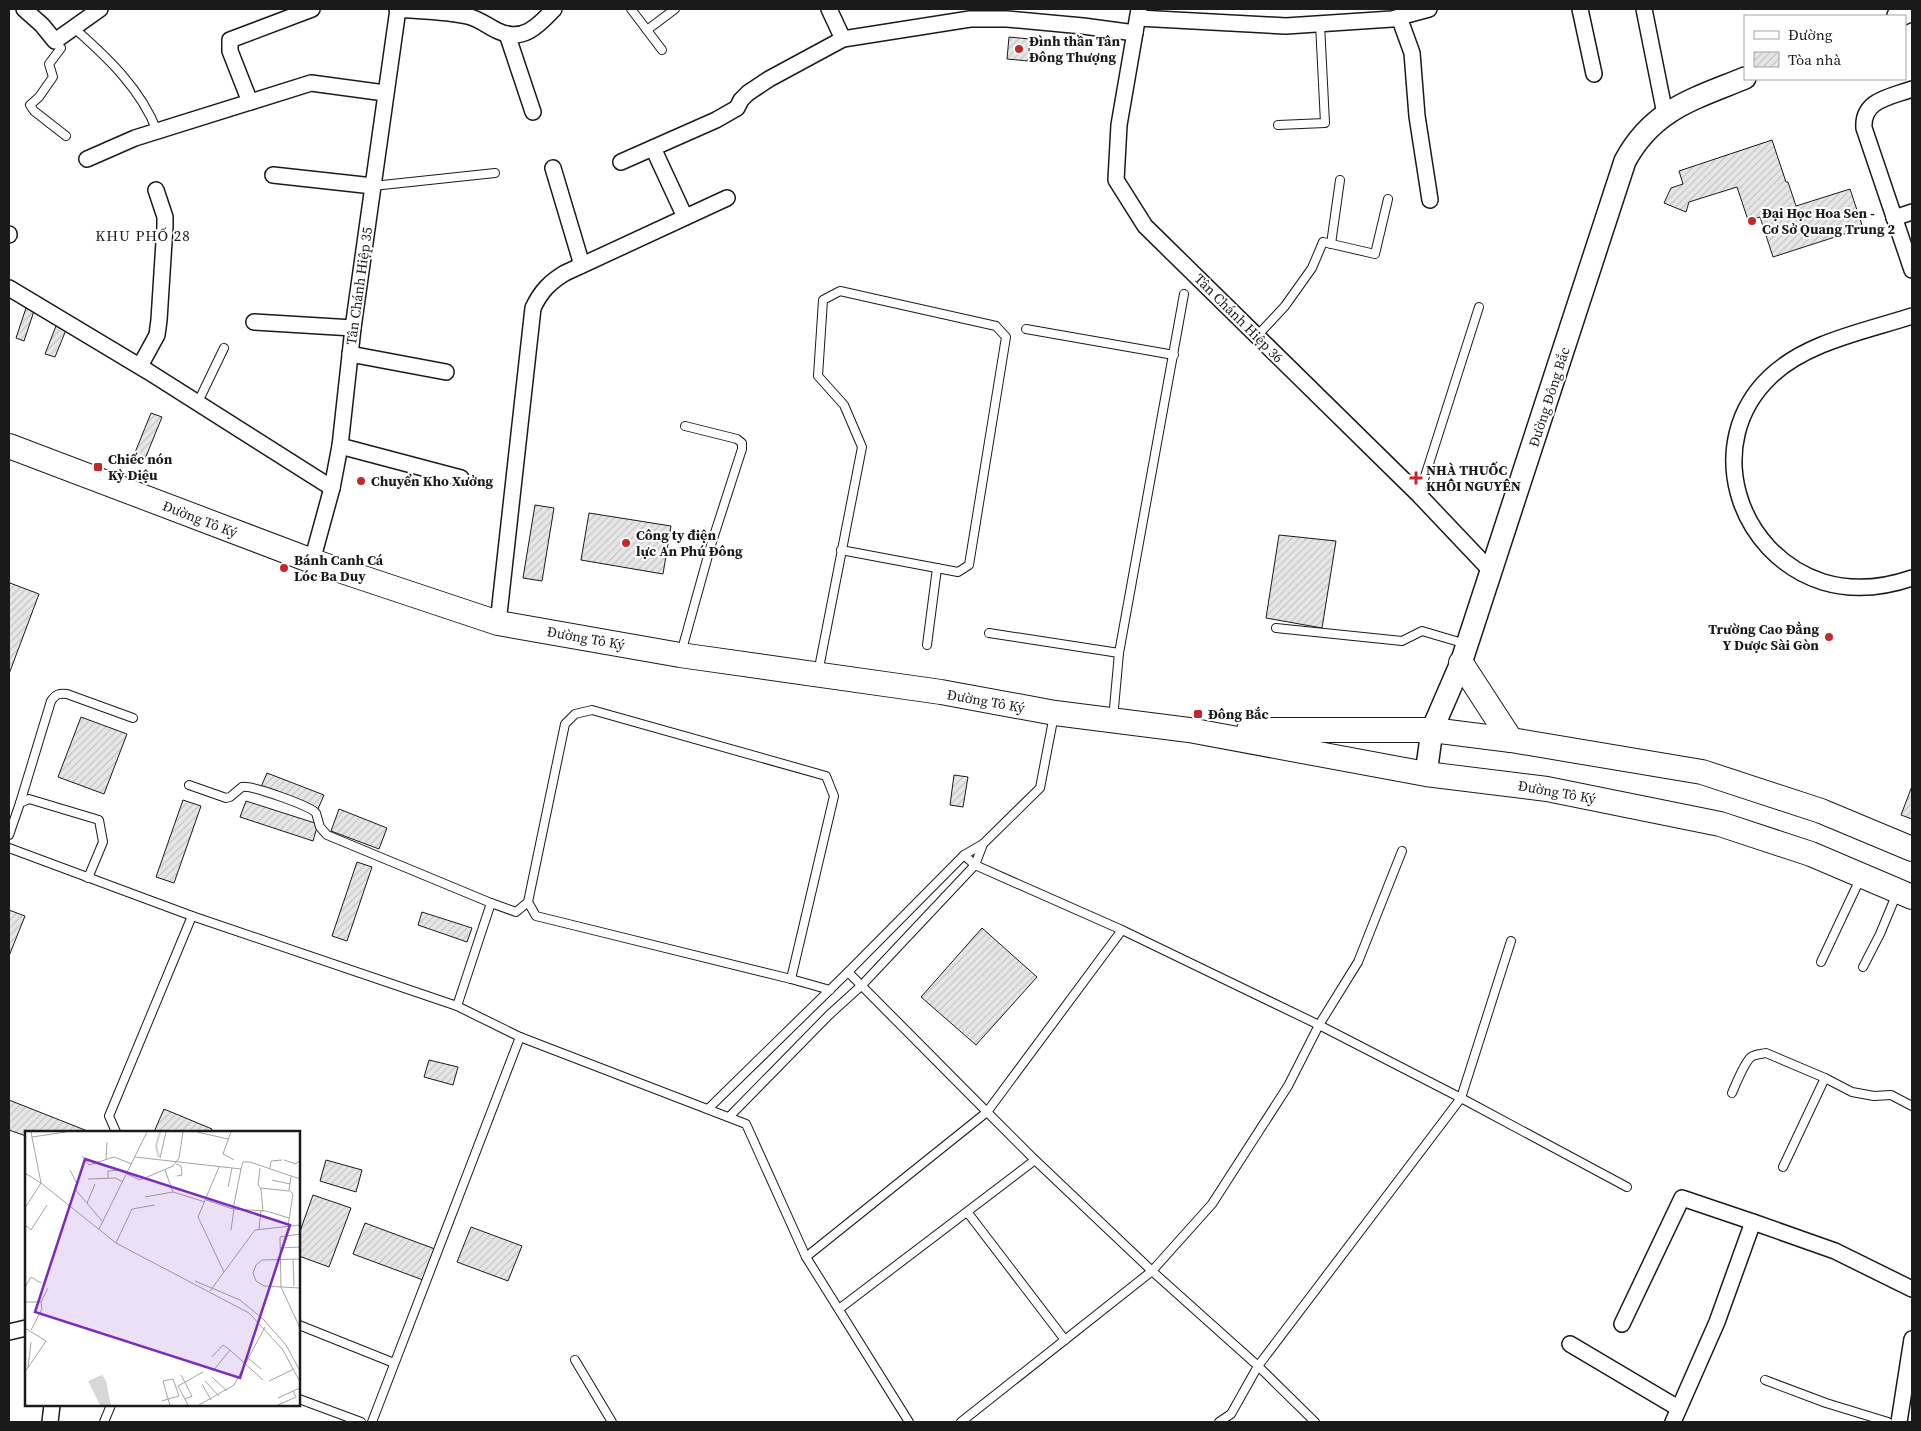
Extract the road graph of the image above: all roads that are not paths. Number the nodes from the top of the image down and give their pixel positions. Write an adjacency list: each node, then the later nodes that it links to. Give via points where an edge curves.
1 (24, 9): 20 (street)
2 (100, 9): 15 (street)
3 (312, 9): 26 (street, via 230,40 230,51)
4 (398, 9): 18 (street, via 465,15); 25 (street, Tân Chánh Hiệp 35)
5 (554, 9): 18 (street, via 530,31)
6 (631, 9): 16 (lane)
7 (675, 9): 16 (lane)
8 (828, 9): 19 (street)
9 (1428, 9): 13 (street)
10 (1580, 9): 22 (street)
11 (1644, 9): 28 (street)
12 (1139, 13): 14 (street, via 1286,26); 17 (street, Tân Chánh Hiệp 36)
13 (1394, 15): 14 (street); 43 (street, via 1412,53 1417,116)
14 (1320, 24): 29 (lane, via 1325,123)
15 (74, 28): 20 (street); 30 (lane, via 102,52 138,94 150,111)
16 (647, 30): 21 (lane)
17 (1135, 33): 19 (street, via 1007,19 970,19); 57 (street, Tân Chánh Hiệp 36, via 1119,125 1116,180 1145,226)
18 (508, 34): 27 (street)
19 (843, 39): 32 (street, via 769,79 748,93 738,108)
20 (55, 41): 31 (lane, via 61,48 49,64 53,77 30,105)
21 (662, 50)
22 (1594, 74)
23 (1744, 78): 28 (street, Đường Đông Bắc)
24 (1912, 90): 46 (street, via 1875,103 1865,113 1864,128)
25 (385, 92): 26 (street, via 311,83); 39 (street, Tân Chánh Hiệp 35)
26 (250, 102): 30 (street)
27 (533, 112)
28 (1665, 114): 73 (street, Đường Đông Bắc, via 1638,139 1621,171)
29 (1278, 125)
30 (157, 131): 33 (street)
31 (66, 136)
32 (653, 148): 34 (street); 45 (street)
33 (87, 159)
34 (621, 162)
35 (552, 168): 48 (street)
36 (494, 173): 39 (lane)
37 (273, 175): 39 (street)
38 (1340, 180): 47 (lane)
39 (373, 186): 55 (street, Tân Chánh Hiệp 35)
40 (156, 190): 61 (street, via 165,217 159,320 154,342)
41 (727, 198): 45 (street)
42 (1388, 198): 47 (lane, via 1374,254)
43 (1430, 200)
44 (1912, 212): 46 (street)
45 (685, 217): 48 (street)
46 (1894, 218): 49 (street)
47 (1331, 244): 57 (lane, via 1323,242 1312,268 1285,306)
48 (582, 265): 75 (street, via 549,284 533,308)
49 (1912, 270)
50 (9, 288): 61 (street)
51 (1184, 294): 60 (lane)
52 (1479, 306): 69 (lane)
53 (1912, 316): 74 (street, via 1811,350 1782,367 1746,409 1738,430 1734,461 1738,492 1749,521 1764,544 1784,562 1823,582 1852,588 1884,586)
54 (254, 322): 55 (street)
55 (353, 328): 59 (street, Tân Chánh Hiệp 35)
56 (1026, 330): 60 (lane)
57 (1257, 336): 69 (street, Tân Chánh Hiệp 36)
58 (224, 348): 63 (lane)
59 (350, 354): 62 (street); 66 (street, Tân Chánh Hiệp 35)
60 (1174, 355): 79 (lane)
61 (140, 366): 63 (street)
62 (446, 372)
63 (198, 402): 68 (street)
64 (684, 426): 81 (lane, via 737,439 742,443 742,450 710,545)
65 (9, 446): 71 (main road, Đường Tô Ký)
66 (340, 446): 67 (street); 68 (street, Tân Chánh Hiệp 35)
67 (461, 478)
68 (332, 488): 71 (street, Tân Chánh Hiệp 35)
69 (1419, 495): 73 (street, Tân Chánh Hiệp 36)
70 (841, 550): 72 (lane); 72 (lane, via 862,447 844,404 818,376 823,300 840,291 996,326 1006,338 969,565 958,572); 82 (lane)
71 (312, 561): 75 (main road, Đường Tô Ký)
72 (937, 568): 78 (lane)
73 (1492, 572): 80 (street, Đường Đông Bắc)
74 (1912, 578)
75 (498, 623): 81 (main road, Đường Tô Ký)
76 (1276, 628): 80 (lane, via 1402,641 1422,630)
77 (989, 633): 79 (lane)
78 (927, 645)
79 (1119, 654): 85 (lane)
80 (1464, 654): 87 (street, Đường Đông Bắc); 88 (main road)
81 (680, 655): 82 (main road, Đường Tô Ký)
82 (817, 676): 83 (main road, Đường Tô Ký, via 941,692)
83 (1055, 713): 85 (main road, Đường Tô Ký); 93 (lane, via 1040,788)
84 (133, 718): 91 (lane, via 67,694 55,695)
85 (1112, 721): 86 (main road, Đường Tô Ký)
86 (1189, 730): 87 (main road, Đường Tô Ký); 89 (main road, Đường Tô Ký)
87 (1432, 730): 88 (main road, Đường Tô Ký); 89 (street, Đường Đông Bắc)
88 (1511, 740): 95 (main road, Đường Tô Ký, via 1702,772 1821,811)
89 (1426, 774): 99 (main road, Đường Tô Ký, via 1547,789 1720,824 1811,854)
90 (189, 784): 103 (lane, via 226,798 242,787 254,788 304,806 316,813 320,827 327,835)
91 (20, 803): 92 (lane); 100 (lane, via 29,799 99,820 103,842)
92 (9, 835)
93 (983, 844): 97 (lane); 98 (lane)
94 (9, 848): 100 (lane)
95 (1912, 849)
96 (1402, 851): 114 (lane, via 1358,962)
97 (964, 855): 98 (lane); 109 (lane)
98 (975, 864): 105 (lane); 111 (lane)
99 (1862, 876): 101 (main road, Đường Tô Ký); 107 (lane)
100 (88, 878): 104 (lane)
101 (1905, 894): 108 (lane)
102 (528, 902): 103 (lane, via 516,912); 110 (lane, via 536,916); 110 (lane, via 565,724 575,714 592,710 826,776 834,796)
103 (491, 903): 113 (lane)
104 (192, 916): 113 (lane); 123 (lane, via 109,1116)
105 (1122, 930): 114 (lane); 121 (lane)
106 (1511, 941): 118 (lane)
107 (1821, 962)
108 (1863, 967)
109 (848, 972): 111 (lane); 112 (lane)
110 (791, 979): 112 (lane)
111 (862, 985): 121 (lane); 122 (lane, via 829,1014)
112 (830, 990): 120 (lane)
113 (457, 1006): 115 (lane)
114 (1320, 1025): 118 (lane); 130 (lane, via 1288,1086 1212,1204)
115 (520, 1037): 120 (lane); 141 (lane)
116 (1825, 1078): 117 (lane, via 1766,1053 1758,1054 1746,1063); 119 (lane, via 1852,1092 1891,1095); 125 (lane)
117 (1732, 1093)
118 (1461, 1098): 126 (lane); 142 (lane)
119 (1912, 1106)
120 (708, 1109): 122 (lane)
121 (987, 1112): 124 (lane); 129 (lane)
122 (729, 1117): 129 (lane, via 746,1124)
123 (116, 1131)
124 (1035, 1160): 127 (lane); 130 (lane)
125 (1783, 1167)
126 (1627, 1187)
127 (968, 1213): 132 (lane); 137 (lane)
128 (1754, 1222): 131 (street, via 1835,1251); 133 (street, via 1682,1198); 147 (street, via 1717,1322)
129 (806, 1257): 132 (lane)
130 (1152, 1271): 137 (lane); 142 (lane)
131 (1912, 1289)
132 (839, 1309): 153 (lane)
133 (1622, 1324)
134 (300, 1325): 141 (lane)
135 (25, 1328): 136 (street)
136 (9, 1332)
137 (1064, 1340): 154 (lane)
138 (1912, 1340): 158 (street)
139 (1570, 1344): 147 (street)
140 (575, 1360): 152 (lane)
141 (394, 1363): 151 (lane)
142 (1258, 1366): 155 (lane, via 1231,1414); 156 (lane)
143 (1765, 1380): 157 (lane)
144 (300, 1399): 150 (lane)
145 (52, 1406): 148 (street)
146 (112, 1406): 149 (lane)
147 (1675, 1415)
148 (50, 1422)
149 (104, 1422)
150 (361, 1422)
151 (372, 1422)
152 (612, 1422)
153 (909, 1422)
154 (961, 1422)
155 (1219, 1422)
156 (1315, 1422)
157 (1888, 1422)
158 (1899, 1422)

